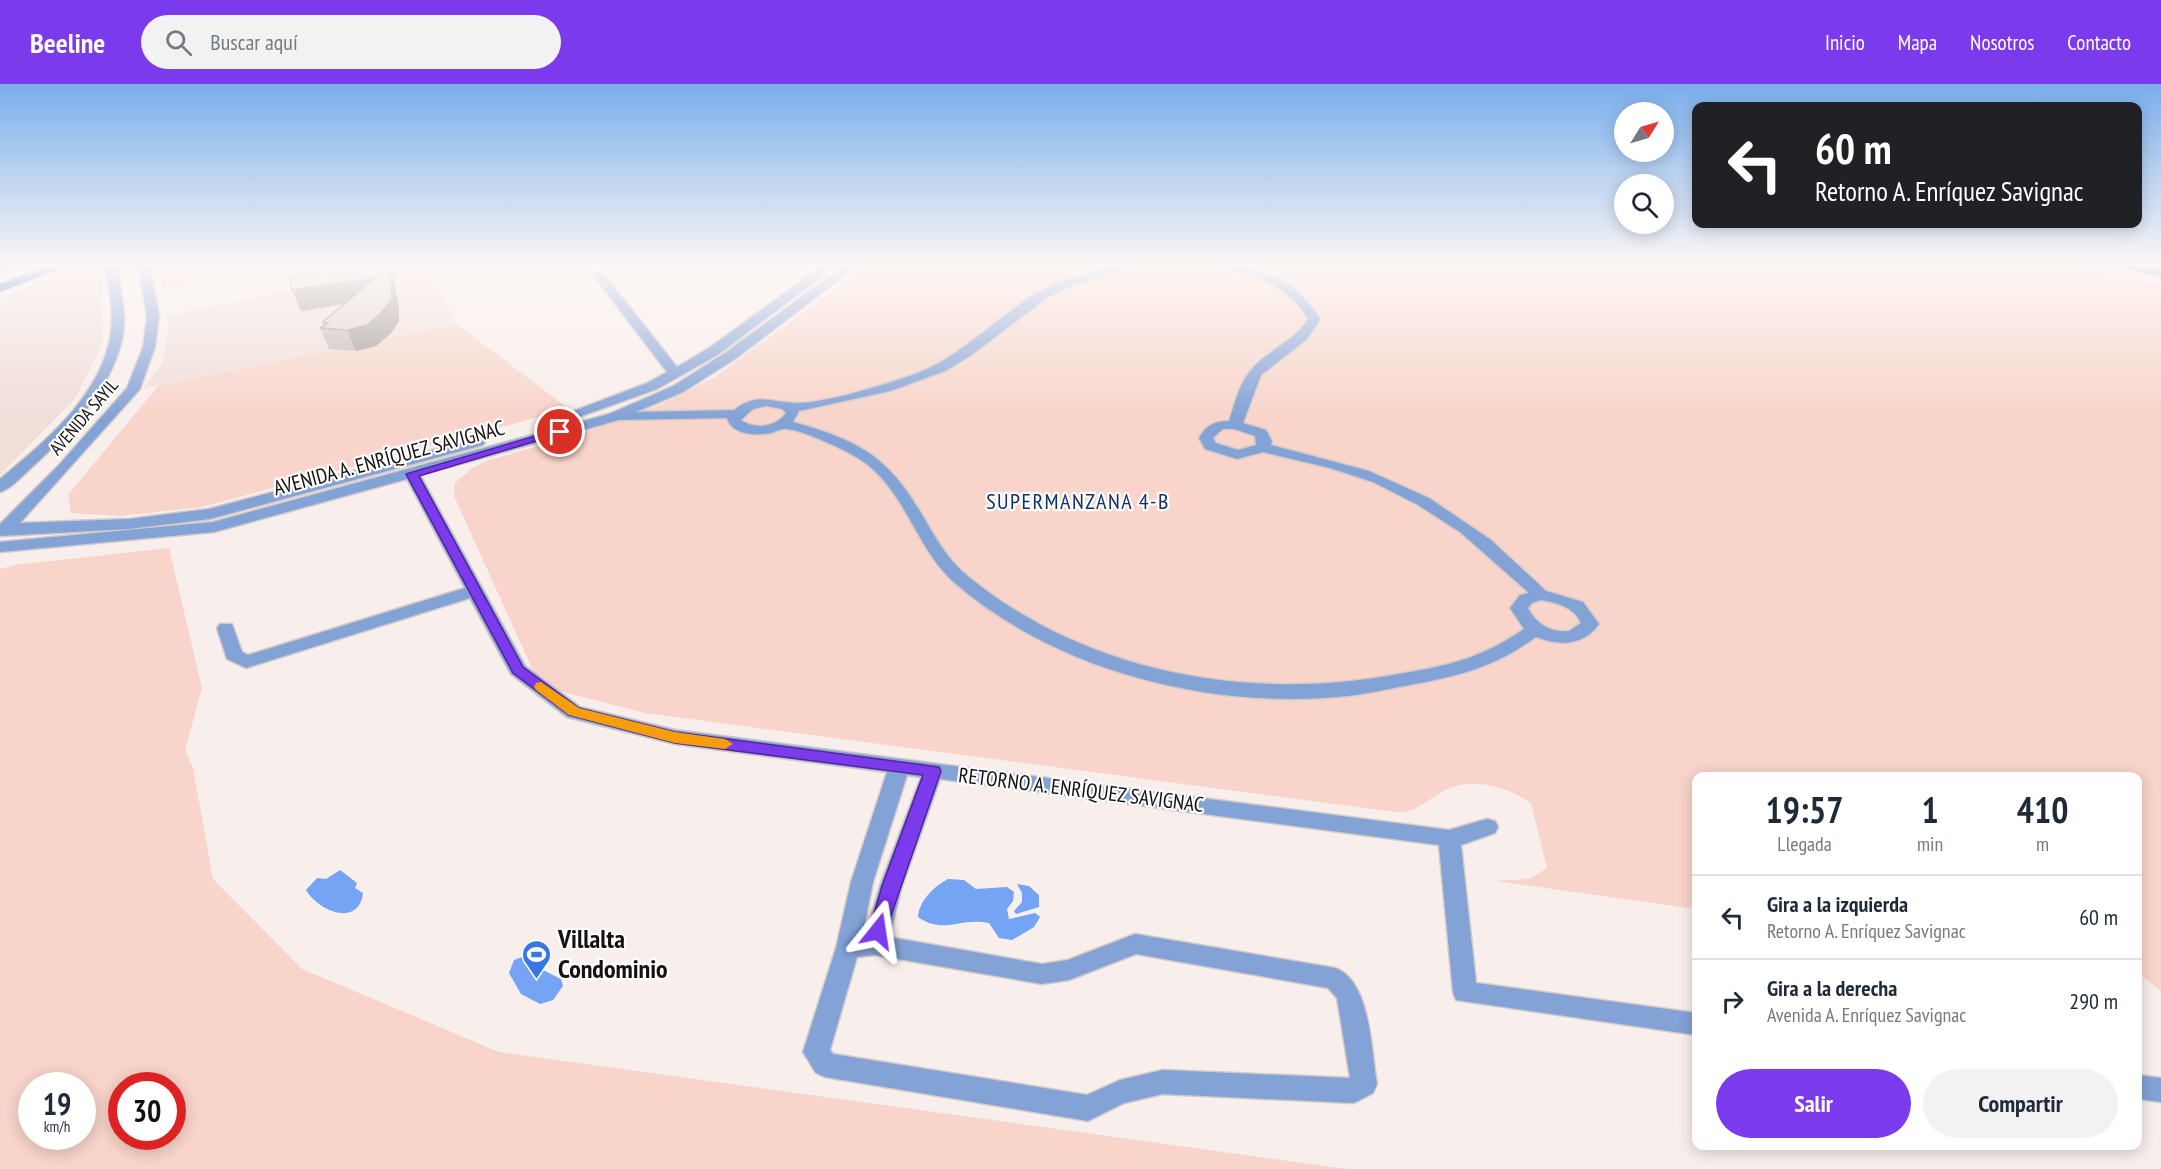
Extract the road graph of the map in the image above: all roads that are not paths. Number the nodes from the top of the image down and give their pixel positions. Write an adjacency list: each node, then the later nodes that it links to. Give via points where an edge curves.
1 (124, 317): 17 (street, AVENIDA SAYIL, via 95,390 42,452)
2 (153, 317): 18 (street, AVENIDA SAYIL, via 149,347 133,389)
3 (632, 317): 8 (street)
4 (761, 317): 8 (street, AVENIDA A. ENRÍQUEZ SAVIGNAC, via 714,351)
5 (783, 317): 9 (street, AVENIDA A. ENRÍQUEZ SAVIGNAC)
6 (1012, 317): 12 (street, via 941,367)
7 (1313, 317): 14 (street, via 1301,340 1255,373)
8 (675, 373): 18 (street, AVENIDA A. ENRÍQUEZ SAVIGNAC, via 574,416 210,514 129,524)
9 (678, 389): 10 (street); 13 (street, AVENIDA A. ENRÍQUEZ SAVIGNAC)
10 (702, 414): 11 (street); 13 (street)
11 (736, 414): 12 (street, via 766,402 778,403); 12 (street, via 734,421 746,429 768,429)
12 (787, 416): 23 (street, via 887,474 928,542 961,580 1047,636 1109,663 1195,685 1265,692 1343,690 1430,676 1496,656)
13 (614, 417): 16 (street, AVENIDA A. ENRÍQUEZ SAVIGNAC)
14 (1235, 425): 15 (street, via 1261,433); 15 (street, via 1220,425 1210,431 1206,438 1210,446 1237,455)
15 (1263, 448): 21 (street, via 1368,476 1407,494 1484,541)
16 (412, 474): 19 (street, AVENIDA A. ENRÍQUEZ SAVIGNAC, via 214,527); 20 (street, RETORNO A. ENRÍQUEZ SAVIGNAC)
17 (0, 487)
18 (2, 531)
19 (0, 547)
20 (475, 591): 22 (street, via 246,662 234,654); 24 (street, RETORNO A. ENRÍQUEZ SAVIGNAC, via 518,670 574,712 675,737)
21 (1541, 596): 23 (street, via 1526,599 1519,608 1522,619); 23 (street, via 1575,604 1587,614 1590,624 1584,633 1570,638)
22 (226, 628)
23 (1534, 630)
24 (899, 767): 25 (street, RETORNO A. ENRÍQUEZ SAVIGNAC); 28 (street)
25 (933, 771): 27 (street, RETORNO A. ENRÍQUEZ SAVIGNAC); 29 (street)
26 (1487, 827): 27 (street, RETORNO A. ENRÍQUEZ SAVIGNAC)
27 (1449, 838): 32 (street, via 1465,992)
28 (862, 882): 29 (street); 31 (street)
29 (891, 886): 30 (street)
30 (874, 945): 31 (street); 31 (street, via 1042,974 1069,970 1135,944 1335,979 1348,994 1364,1084 1354,1091 1163,1082 1120,1092 1088,1108 825,1065 816,1052)
31 (848, 948)
32 (1692, 1023)
33 (2142, 1088): 34 (street)
34 (2161, 1090)

